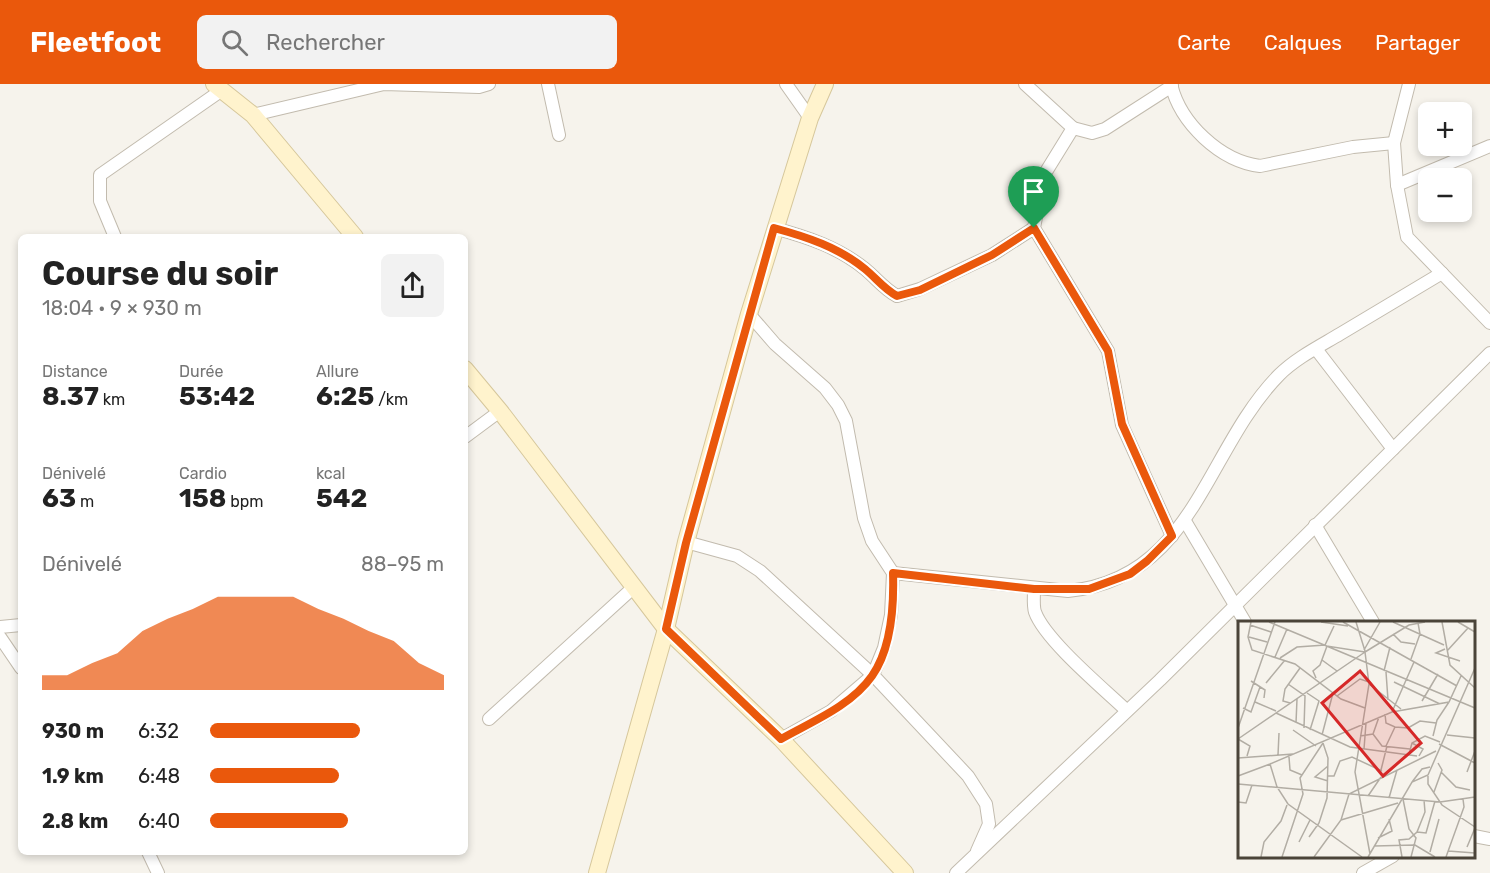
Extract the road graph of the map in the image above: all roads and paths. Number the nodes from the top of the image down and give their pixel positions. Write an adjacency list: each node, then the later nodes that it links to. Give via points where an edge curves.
1 (489, 84): 9 (street, via 384,84)
2 (548, 84): 12 (street)
3 (786, 84): 10 (street)
4 (825, 84): 10 (street)
5 (1024, 84): 11 (street)
6 (1409, 84): 13 (street)
7 (1172, 85): 11 (street, via 1105,129 1092,133); 13 (street, via 1179,107 1194,126 1211,144 1245,164 1260,166)
8 (218, 87): 9 (street); 18 (street, via 100,174 100,201)
9 (253, 115): 19 (street)
10 (810, 118): 16 (street)
11 (1073, 128): 17 (street, via 1044,175)
12 (559, 135)
13 (1394, 143): 15 (street)
14 (1490, 146): 15 (street)
15 (1397, 184): 20 (street, via 1407,237)
16 (774, 228): 17 (street, via 832,247 897,296 908,295 976,263); 21 (street)
17 (1034, 228): 31 (street, via 1108,351 1122,424)
18 (114, 234)
19 (352, 234)
20 (1442, 273): 22 (street); 23 (street)
21 (749, 314): 32 (street); 33 (street, via 838,405 846,421 864,518 872,541)
22 (1490, 323)
23 (1316, 349): 28 (street); 29 (street, via 1282,372 1263,392)
24 (1490, 353): 28 (street)
25 (468, 373): 26 (street)
26 (500, 411): 27 (street); 34 (street)
27 (468, 434)
28 (1393, 449): 30 (street)
29 (1185, 521): 31 (street); 36 (street)
30 (1315, 525): 36 (street); 38 (street)
31 (1172, 536): 35 (street, via 1147,561 1111,582 1068,591)
32 (686, 543): 41 (street); 44 (street, via 737,556 760,571)
33 (893, 573): 35 (street); 44 (street, via 891,615)
34 (634, 587): 41 (street); 46 (street)
35 (1034, 589): 45 (street, via 1035,612 1049,632 1082,670)
36 (1234, 605): 37 (street); 45 (street)
37 (1244, 621)
38 (1372, 621)
39 (18, 625): 40 (street)
40 (0, 627)
41 (666, 629): 47 (street); 54 (street)
42 (0, 637): 43 (street)
43 (18, 664)
44 (873, 675): 47 (street, via 831,711); 51 (street, via 968,776 986,804 989,824)
45 (1126, 710): 51 (street)
46 (489, 719)
47 (781, 739): 55 (street)
48 (1475, 836): 49 (street)
49 (1490, 839)
50 (149, 855): 53 (street)
51 (974, 858): 56 (street)
52 (1389, 858): 57 (street)
53 (158, 873)
54 (597, 873)
55 (905, 873)
56 (956, 873)
57 (1363, 873)

